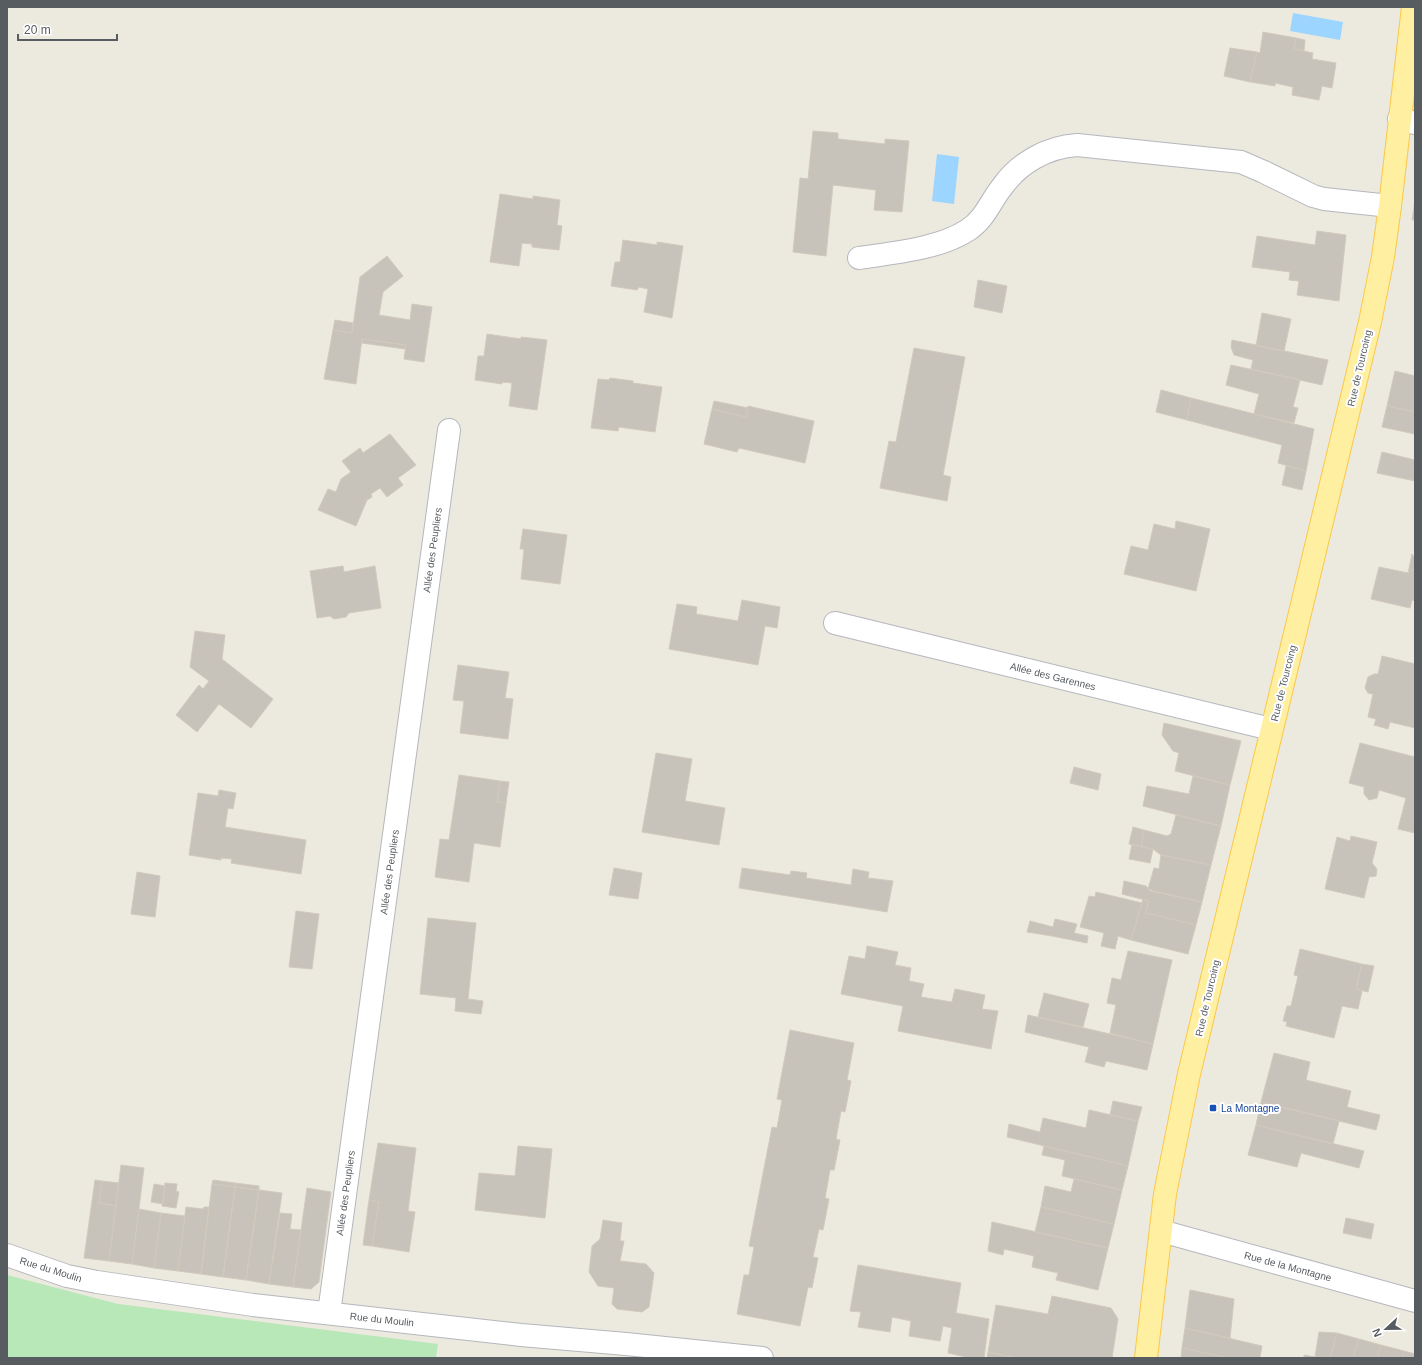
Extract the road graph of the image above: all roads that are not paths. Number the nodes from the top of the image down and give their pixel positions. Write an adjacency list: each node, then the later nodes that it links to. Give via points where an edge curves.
1 (1413, 7): 2 (main road, Rue de Tourcoing)
2 (1407, 121): 3 (main road, Rue de Tourcoing)
3 (1390, 206): 4 (street, via 1324,199 1241,162 1065,146 1044,152 1022,167 1002,187 983,217 967,231 925,247); 7 (main road, Rue de Tourcoing, via 1370,322)
4 (859, 258)
5 (449, 430): 11 (street, Allée des Peupliers)
6 (835, 623): 7 (street, Allée des Garennes)
7 (1271, 729): 8 (main road, Rue de Tourcoing, via 1189,1074 1165,1194)
8 (1161, 1232): 10 (street, Rue de la Montagne); 14 (main road, Rue de Tourcoing)
9 (7, 1255): 11 (street, Rue du Moulin, via 67,1276 97,1282 253,1305)
10 (1415, 1301)
11 (329, 1313): 12 (street, Rue du Moulin, via 521,1335)
12 (625, 1351): 13 (street, Rue du Moulin)
13 (762, 1358)
14 (1146, 1358)

